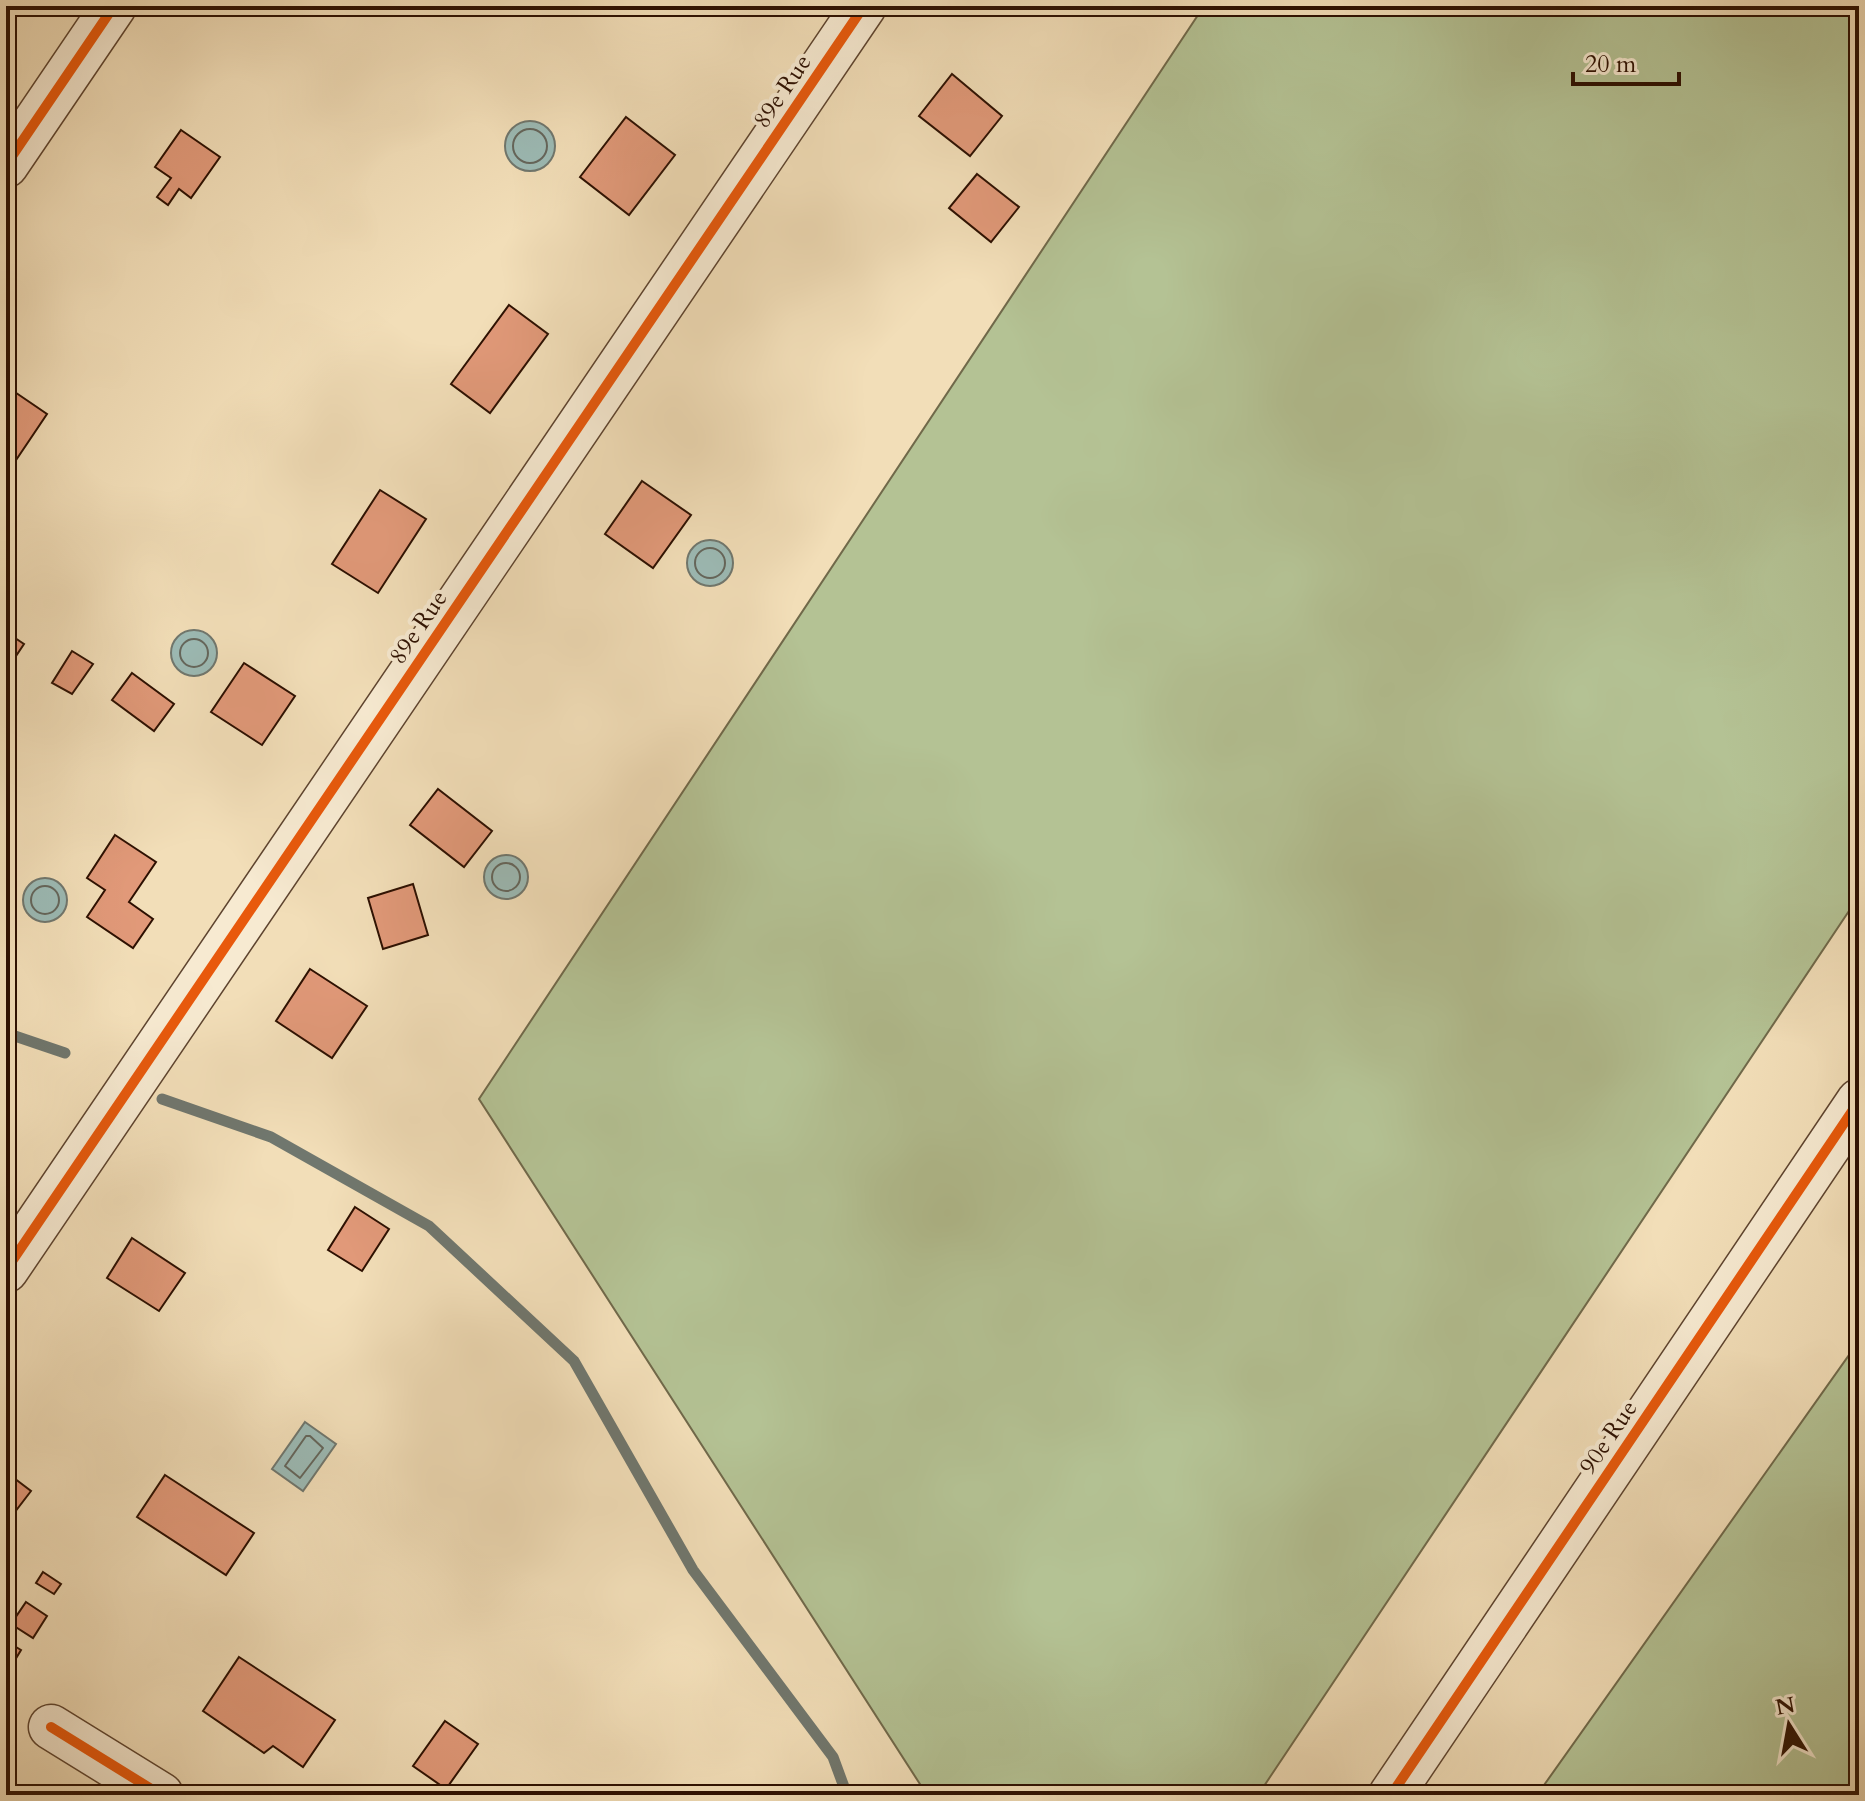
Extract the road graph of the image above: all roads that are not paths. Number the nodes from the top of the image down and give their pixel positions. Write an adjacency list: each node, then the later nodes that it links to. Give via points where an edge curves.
1 (114, 6): 3 (street)
2 (864, 6): 5 (street, 89e Rue)
3 (6, 165)
4 (1859, 1101): 8 (street, 90e Rue)
5 (9, 1259)
6 (51, 1727): 7 (street)
7 (161, 1795)
8 (1391, 1795)

